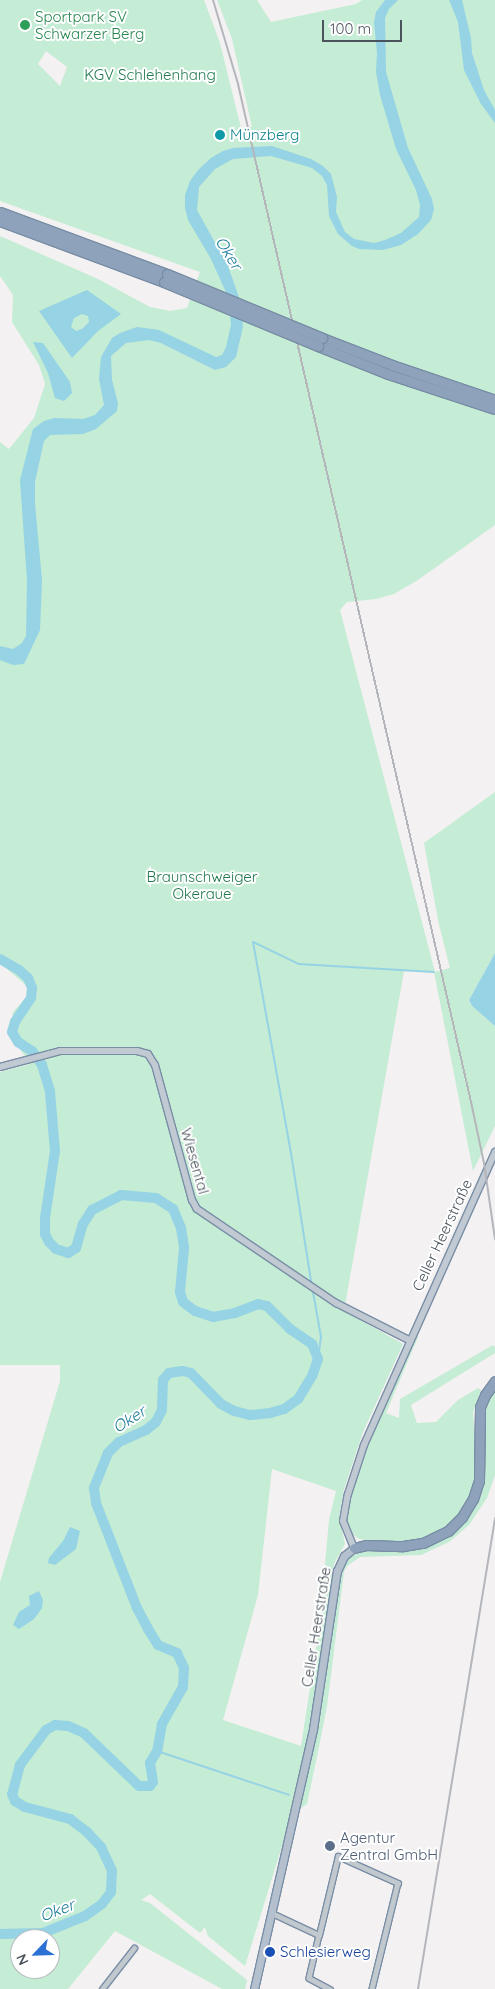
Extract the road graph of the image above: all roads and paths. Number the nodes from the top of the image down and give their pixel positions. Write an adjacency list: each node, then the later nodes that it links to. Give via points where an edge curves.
1 (0, 212): 3 (highway)
2 (0, 221): 3 (highway)
3 (166, 278): 4 (highway, bridge, via 400,369); 5 (highway, bridge, via 388,374)
4 (495, 400)
5 (495, 409)
6 (0, 1067): 8 (street, Wiesental, via 68,1051 137,1051 148,1054 155,1065 197,1209 336,1303)
7 (495, 1152): 8 (street, Celler Heerstraße)
8 (409, 1340): 10 (street, Celler Heerstraße, via 369,1430 348,1494 344,1525)
9 (495, 1381): 10 (highway, via 484,1395 480,1407 479,1481 462,1517 442,1535 423,1543 403,1546 366,1544)
10 (354, 1548): 11 (main road, Celler Heerstraße, via 344,1556 336,1571 317,1710)
11 (272, 1913): 12 (street); 15 (main road, Celler Heerstraße)
12 (319, 1935): 16 (street, via 309,1978); 17 (street, via 338,1856 398,1883)
13 (134, 1948): 14 (street)
14 (102, 1989)
15 (254, 1989)
16 (330, 1989)
17 (372, 1989)

